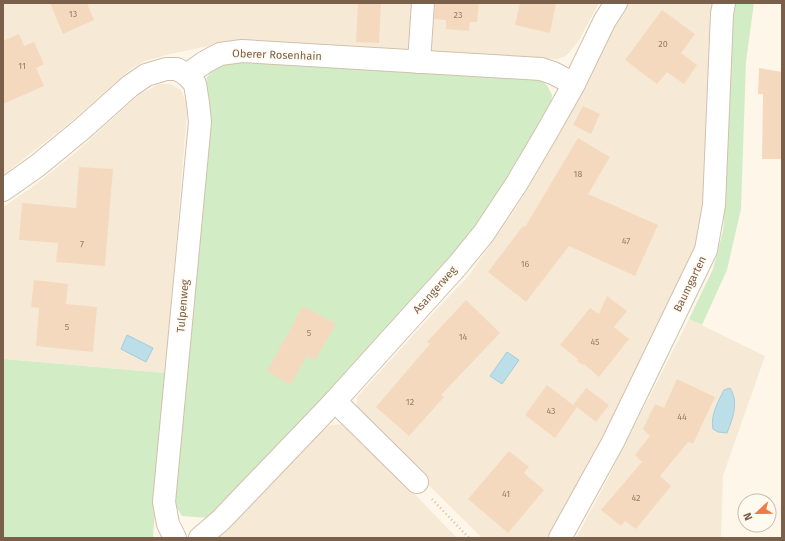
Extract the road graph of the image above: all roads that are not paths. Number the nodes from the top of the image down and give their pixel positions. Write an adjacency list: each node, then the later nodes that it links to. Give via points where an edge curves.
1 (422, 3): 4 (street)
2 (616, 3): 6 (street, Asangerweg)
3 (724, 3): 12 (street, Baumgarten, via 714,205 706,250 613,442)
4 (419, 62): 5 (street, Oberer Rosenhain, via 242,51 220,54); 6 (street, Oberer Rosenhain, via 541,69)
5 (187, 75): 7 (street, via 177,69 166,69 146,75 37,166); 10 (street, Tulpenweg, via 195,84 200,122 164,502 168,524)
6 (574, 84): 8 (street, Asangerweg, via 517,183 484,233)
7 (3, 190)
8 (335, 402): 9 (street); 11 (street, Asangerweg, via 221,520)
9 (417, 482)
10 (175, 538)
11 (200, 538)
12 (560, 538)

